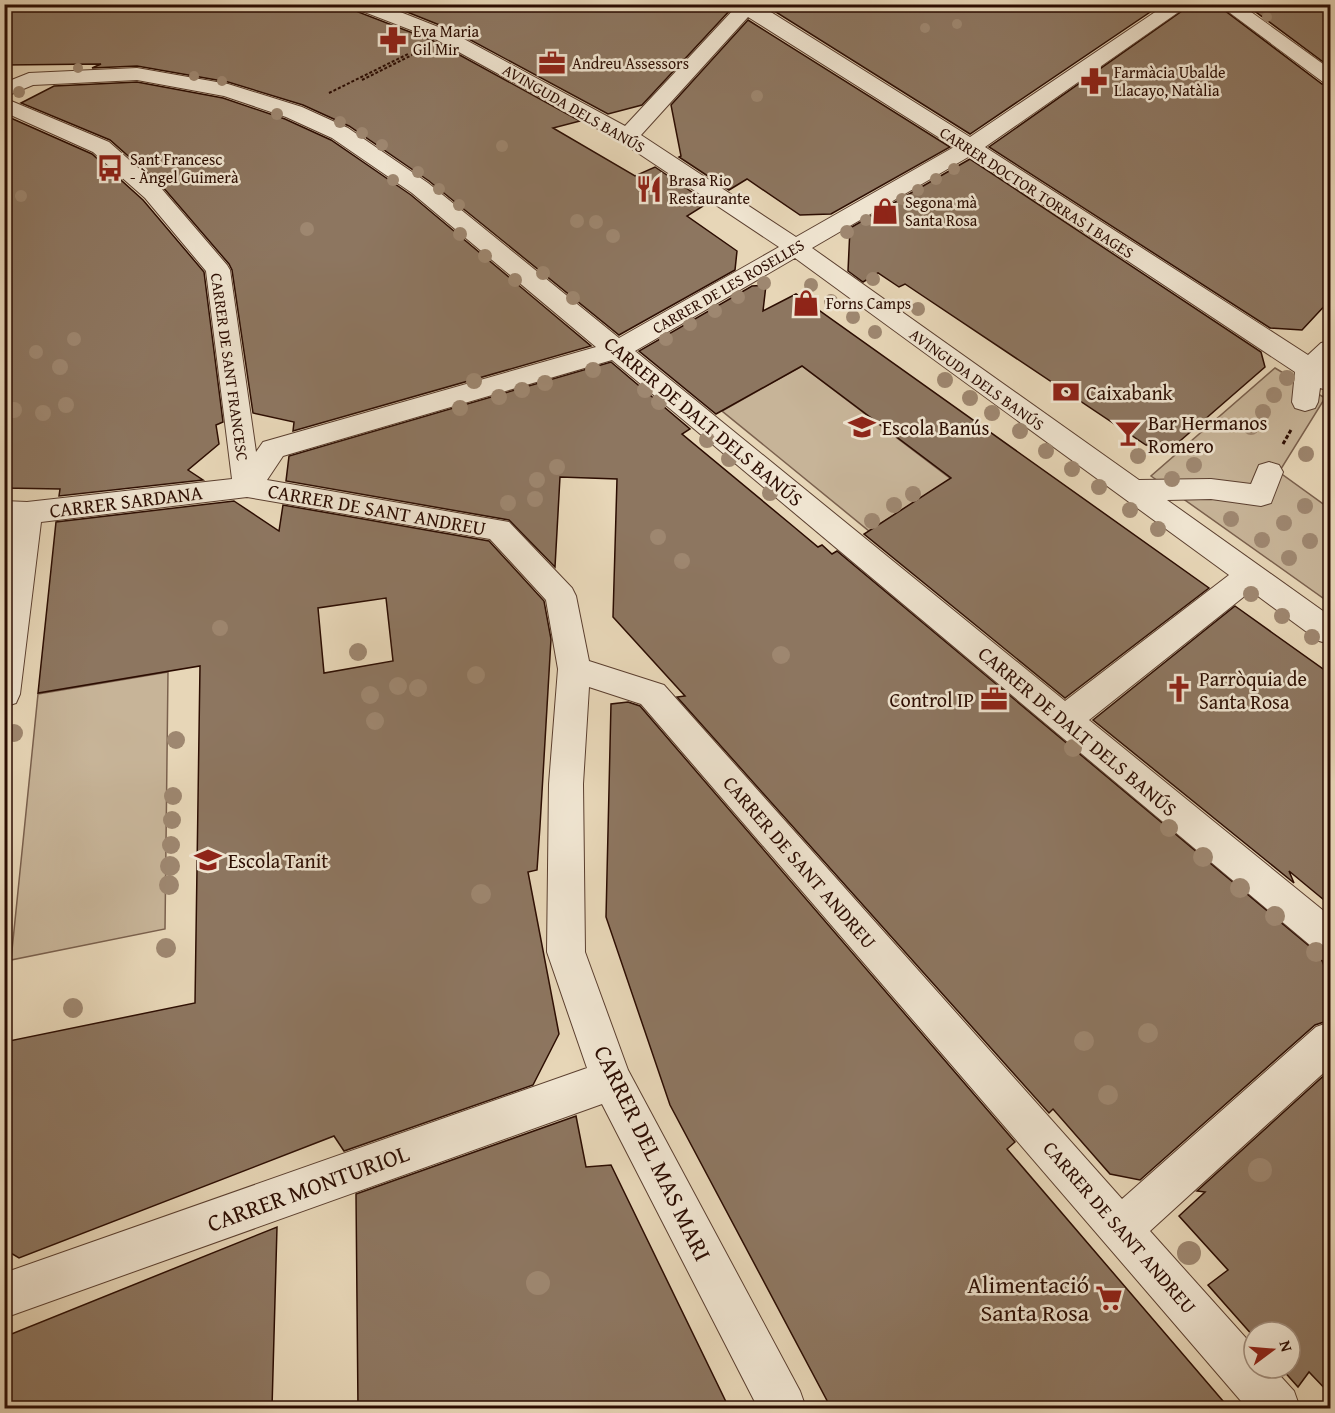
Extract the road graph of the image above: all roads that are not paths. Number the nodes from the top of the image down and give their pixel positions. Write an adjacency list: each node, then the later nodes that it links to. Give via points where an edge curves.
1 (361, 4): 8 (street, AVINGUDA DELS BANÚS, via 444,36)
2 (1181, 4): 9 (street, CARRER DE LES ROSELLES)
3 (1227, 4): 5 (street)
4 (746, 6): 8 (street); 9 (street, CARRER DOCTOR TORRAS I BAGES)
5 (1330, 78)
6 (4, 91): 12 (street, CARRER DE DALT DELS BANÚS, via 29,79 137,74 228,90 294,111 340,133 420,188)
7 (4, 104): 16 (street, CARRER DE SANT FRANCESC, via 101,147 153,193 218,270)
8 (628, 136): 10 (street, AVINGUDA DELS BANÚS)
9 (970, 147): 10 (street, CARRER DE LES ROSELLES); 13 (street, CARRER DOCTOR TORRAS I BAGES)
10 (795, 247): 12 (street, CARRER DE LES ROSELLES); 17 (street, AVINGUDA DELS BANÚS)
11 (1330, 349): 13 (street)
12 (617, 350): 16 (street, CARRER DE LES ROSELLES, via 273,449); 23 (street, CARRER DE DALT DELS BANÚS)
13 (1320, 376): 14 (street)
14 (1305, 402)
15 (1269, 472): 17 (street, via 1261,496 1212,489)
16 (247, 488): 18 (street, CARRER SARDANA); 21 (street, CARRER DE SANT ANDREU, via 499,530 561,596)
17 (1131, 490): 19 (street, AVINGUDA DELS BANÚS)
18 (16, 512): 22 (street)
19 (1251, 575): 20 (street, AVINGUDA DELS BANÚS); 23 (street)
20 (1330, 632)
21 (574, 669): 26 (street, CARRER DEL MAS MARI, via 566,784 566,952); 27 (street, CARRER DE SANT ANDREU, via 652,694)
22 (4, 694)
23 (1065, 720): 24 (street, CARRER DE DALT DELS BANÚS)
24 (1330, 939)
25 (1330, 1041): 27 (street)
26 (611, 1080): 28 (street, CARRER MONTURIOL); 29 (street, CARRER DEL MAS MARI)
27 (1121, 1228): 30 (street, CARRER DE SANT ANDREU)
28 (4, 1296)
29 (783, 1408)
30 (1277, 1408)

